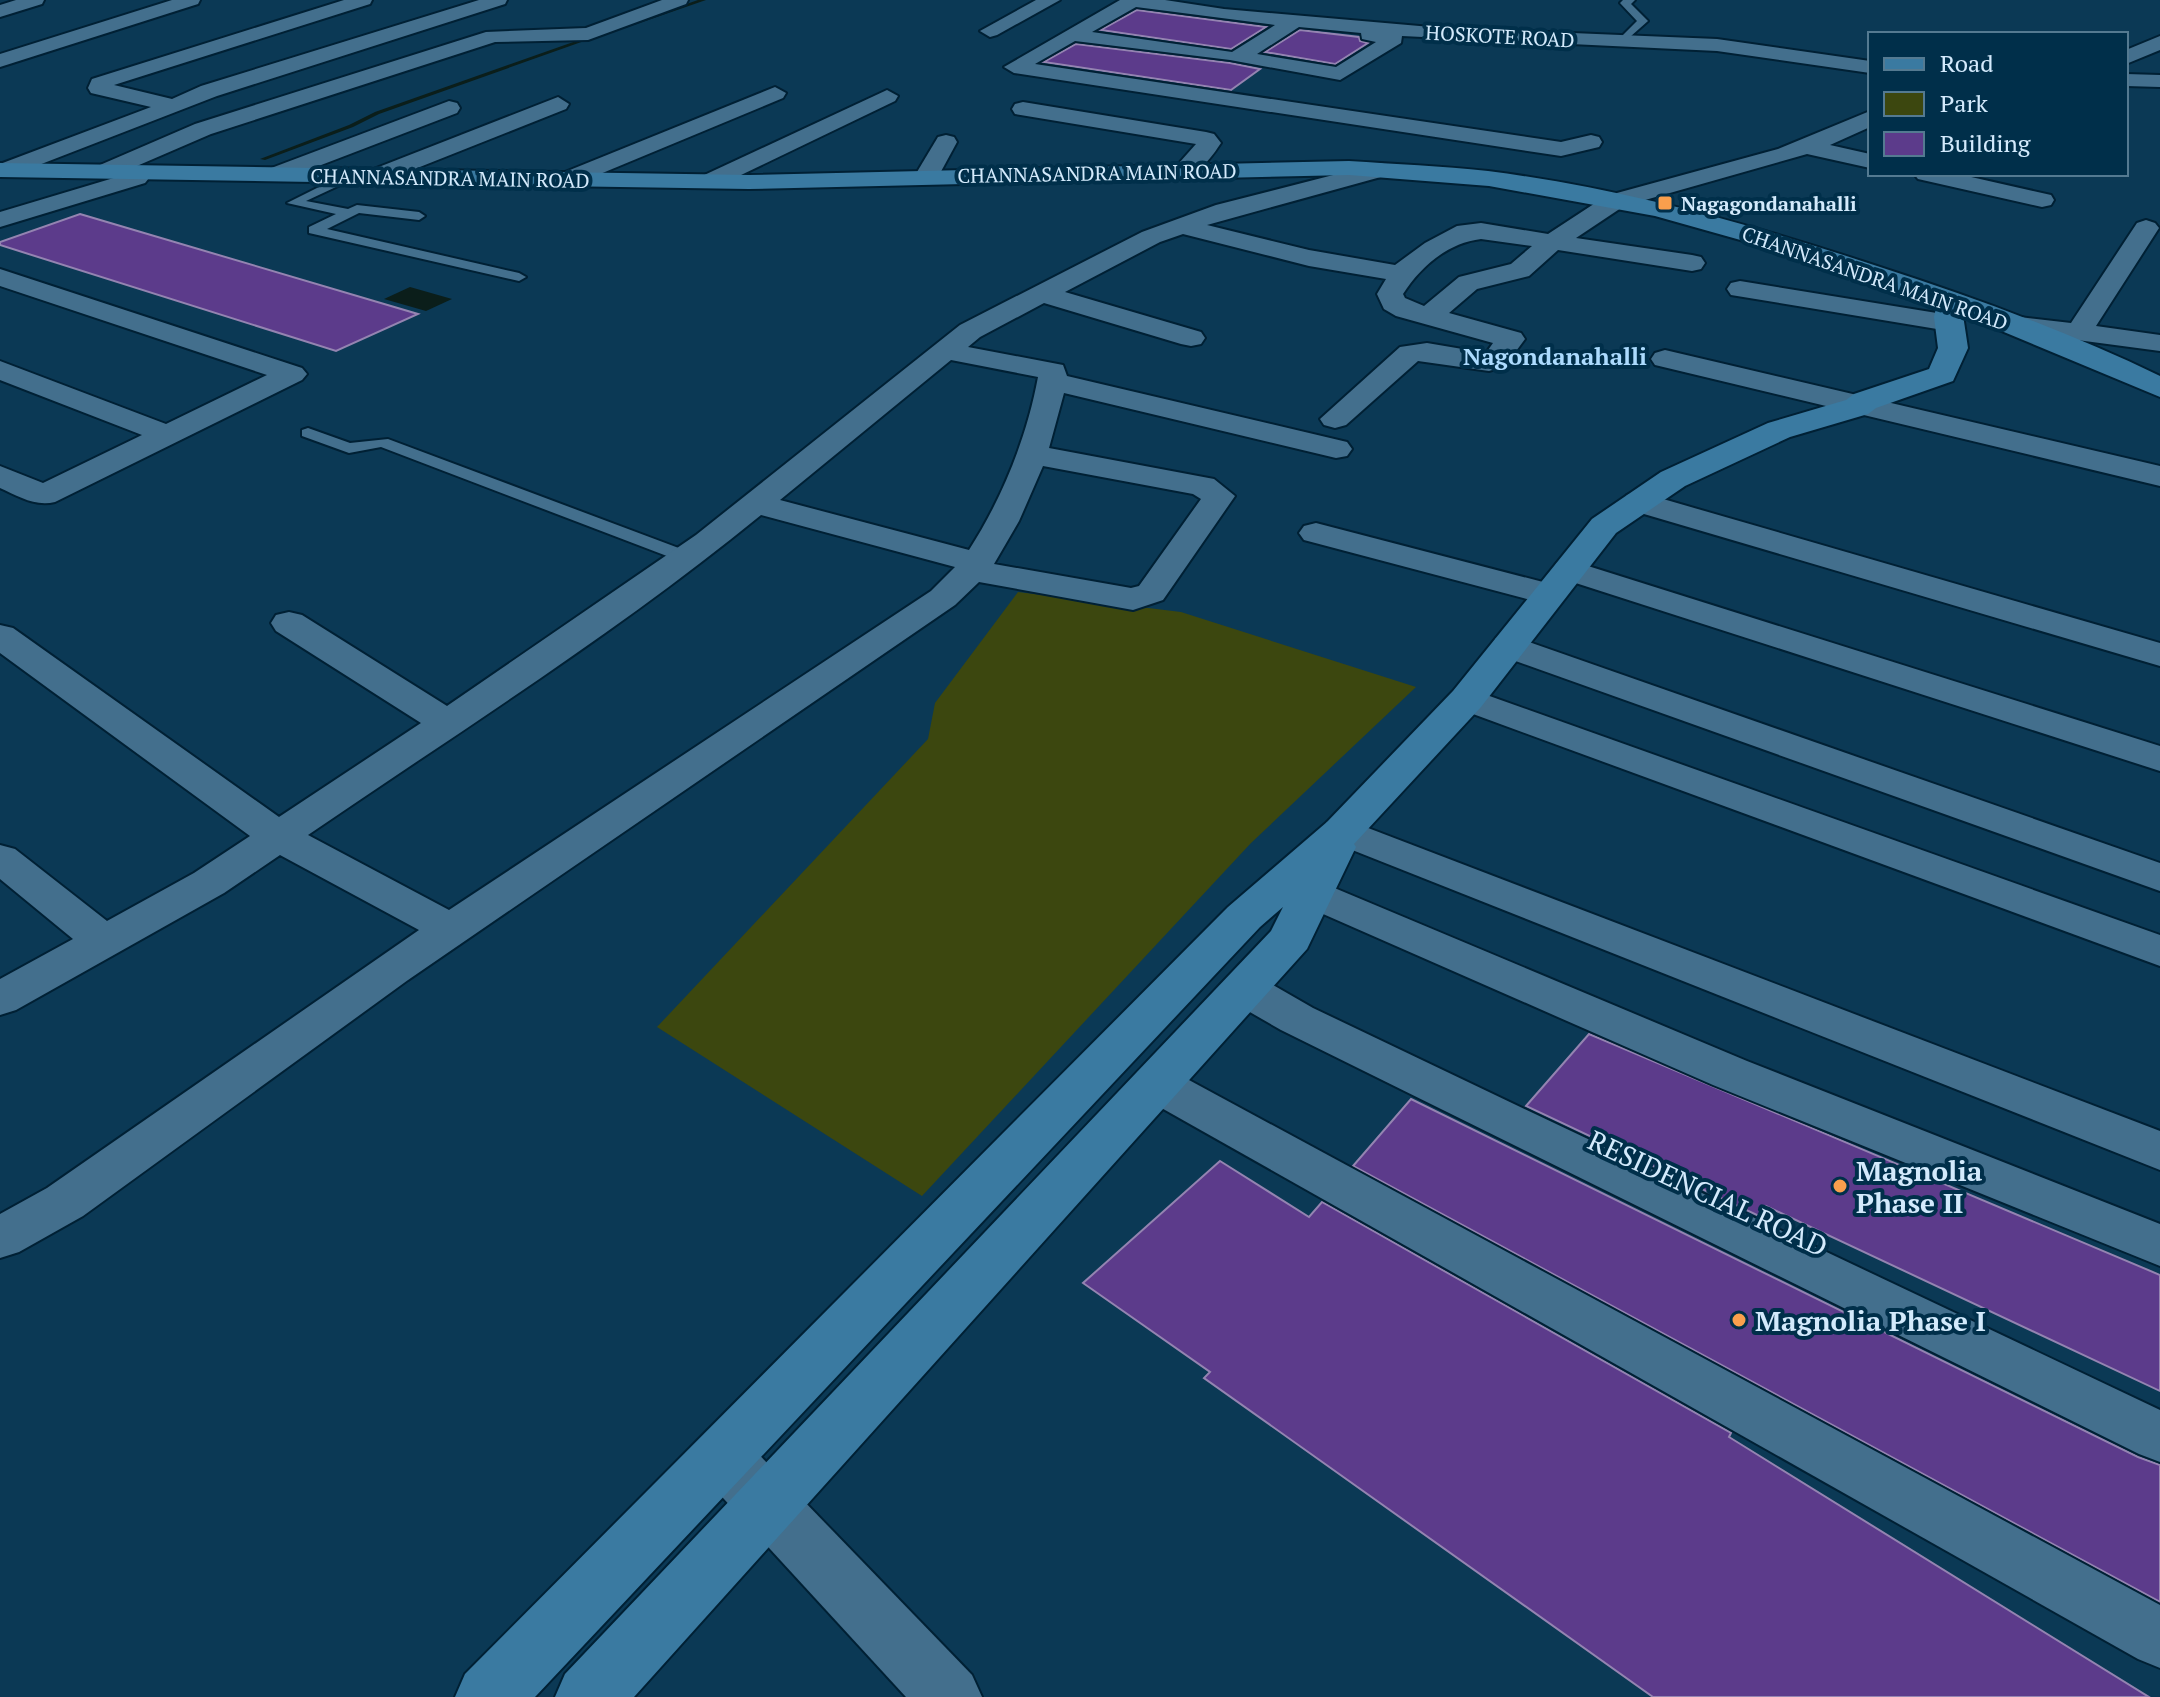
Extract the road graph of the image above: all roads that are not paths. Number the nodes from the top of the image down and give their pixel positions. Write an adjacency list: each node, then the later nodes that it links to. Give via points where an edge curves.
1 (35, 0): 9 (street)
2 (191, 0): 23 (street)
3 (363, 0): 30 (street, via 99,83 99,88)
4 (498, 0): 30 (street)
5 (679, 0): 42 (street, via 588,34 493,36 203,129)
6 (1051, 0): 13 (street)
7 (1630, 0): 17 (lane, via 1625,3 1643,21)
8 (1130, 2): 10 (street); 11 (street, HOSKOTE ROAD); 15 (street)
9 (0, 11)
10 (1255, 23)
11 (1292, 23): 12 (street, HOSKOTE ROAD); 12 (street, via 1238,57 1340,74 1394,39)
12 (1360, 30): 14 (street, HOSKOTE ROAD)
13 (990, 31)
14 (1431, 33): 16 (street, HOSKOTE ROAD); 19 (street)
15 (1072, 35): 20 (street); 37 (street, via 1014,67)
16 (1480, 36): 17 (street, HOSKOTE ROAD); 21 (street)
17 (1622, 41): 24 (street, HOSKOTE ROAD, via 1717,45)
18 (2160, 42): 22 (street)
19 (1404, 53)
20 (1224, 55)
21 (1451, 56)
22 (2128, 57)
23 (0, 61)
24 (1868, 67)
25 (2128, 80): 26 (street)
26 (2160, 81)
27 (775, 93): 48 (street)
28 (887, 96): 49 (street)
29 (558, 104): 46 (street)
30 (174, 106): 39 (street)
31 (449, 108): 44 (street)
32 (1023, 109): 41 (street, via 1206,139 1210,143)
33 (1868, 119): 36 (street)
34 (946, 142): 47 (street)
35 (1591, 142): 37 (street)
36 (1805, 147): 38 (street); 52 (street)
37 (1561, 149): 50 (street)
38 (1868, 161)
39 (2, 170): 42 (street, CHANNASANDRA MAIN ROAD)
40 (1380, 170): 41 (street, CHANNASANDRA MAIN ROAD); 50 (street, CHANNASANDRA MAIN ROAD); 56 (street)
41 (1184, 171): 47 (street, CHANNASANDRA MAIN ROAD)
42 (101, 173): 43 (street, CHANNASANDRA MAIN ROAD)
43 (150, 174): 44 (street, CHANNASANDRA MAIN ROAD); 55 (street)
44 (274, 175): 46 (street, CHANNASANDRA MAIN ROAD)
45 (1935, 176): 51 (street)
46 (362, 177): 48 (street, CHANNASANDRA MAIN ROAD); 53 (lane, via 293,203)
47 (926, 177): 49 (street, CHANNASANDRA MAIN ROAD)
48 (568, 179): 49 (street, CHANNASANDRA MAIN ROAD)
49 (708, 182)
50 (1526, 185): 52 (street, CHANNASANDRA MAIN ROAD)
51 (2042, 200)
52 (1615, 201): 58 (street); 65 (street, CHANNASANDRA MAIN ROAD, via 1785,244)
53 (350, 213): 54 (lane, via 357,209); 62 (lane, via 314,230)
54 (419, 216)
55 (0, 220)
56 (1181, 226): 60 (street, via 1309,258); 64 (street)
57 (2146, 228): 68 (street)
58 (1554, 241): 59 (street); 60 (street, via 1468,231 1434,248); 66 (street, via 1517,272 1464,285)
59 (1692, 263)
60 (1402, 274): 66 (street, via 1390,294 1394,303)
61 (0, 277): 78 (street, via 292,374)
62 (519, 277)
63 (1740, 289): 65 (street)
64 (1041, 294): 69 (street); 71 (street, via 970,331)
65 (1950, 312): 67 (street, CHANNASANDRA MAIN ROAD); 76 (street, via 1953,348 1942,375)
66 (1429, 316): 74 (street, via 1511,339 1489,362 1410,353 1336,434)
67 (2011, 324): 68 (street); 75 (street, CHANNASANDRA MAIN ROAD)
68 (2080, 330): 70 (street)
69 (1191, 338)
70 (2160, 343)
71 (946, 351): 74 (street, via 1053,371); 83 (street)
72 (1665, 359): 76 (street)
73 (0, 370): 78 (street)
74 (1052, 381): 79 (street)
75 (2160, 388)
76 (1857, 407): 81 (street); 82 (street, via 1779,430 1673,479)
77 (308, 433): 85 (lane, via 349,448 382,442)
78 (168, 435): 80 (street, via 44,495)
79 (1030, 454): 86 (street); 86 (street, via 1203,486 1219,496 1151,593 1133,599)
80 (0, 476)
81 (2160, 476)
82 (1639, 502): 87 (street, via 1604,526); 91 (street)
83 (757, 504): 85 (street); 86 (street)
84 (1316, 533): 87 (street)
85 (686, 557): 93 (street)
86 (974, 567): 100 (street, via 943,598)
87 (1560, 582): 90 (street); 94 (street)
88 (289, 623): 93 (street)
89 (0, 636): 96 (street)
90 (1509, 646): 92 (street); 98 (street)
91 (2160, 655)
92 (1467, 699): 95 (street); 102 (street)
93 (446, 722): 96 (street)
94 (2160, 759)
95 (1342, 831): 99 (street); 106 (street); 111 (street, via 1244,917)
96 (279, 837): 100 (street); 101 (street)
97 (0, 858): 101 (street)
98 (2160, 878)
99 (1313, 893): 103 (street, via 1291,938); 108 (street, via 1730,1073)
100 (451, 929): 107 (street, via 65,1202)
101 (104, 941): 104 (street)
102 (2160, 951)
103 (1250, 984): 105 (street); 109 (street, RESIDENCIAL ROAD); 110 (street, via 1297,1019)
104 (0, 999)
105 (1159, 1085): 112 (street); 113 (street)
106 (2160, 1151)
107 (0, 1238)
108 (2160, 1246)
109 (2160, 1407)
110 (2160, 1437)
111 (722, 1456): 112 (street); 114 (street)
112 (767, 1504): 115 (street); 116 (street)
113 (2160, 1638)
114 (489, 1697)
115 (589, 1697)
116 (949, 1697)

